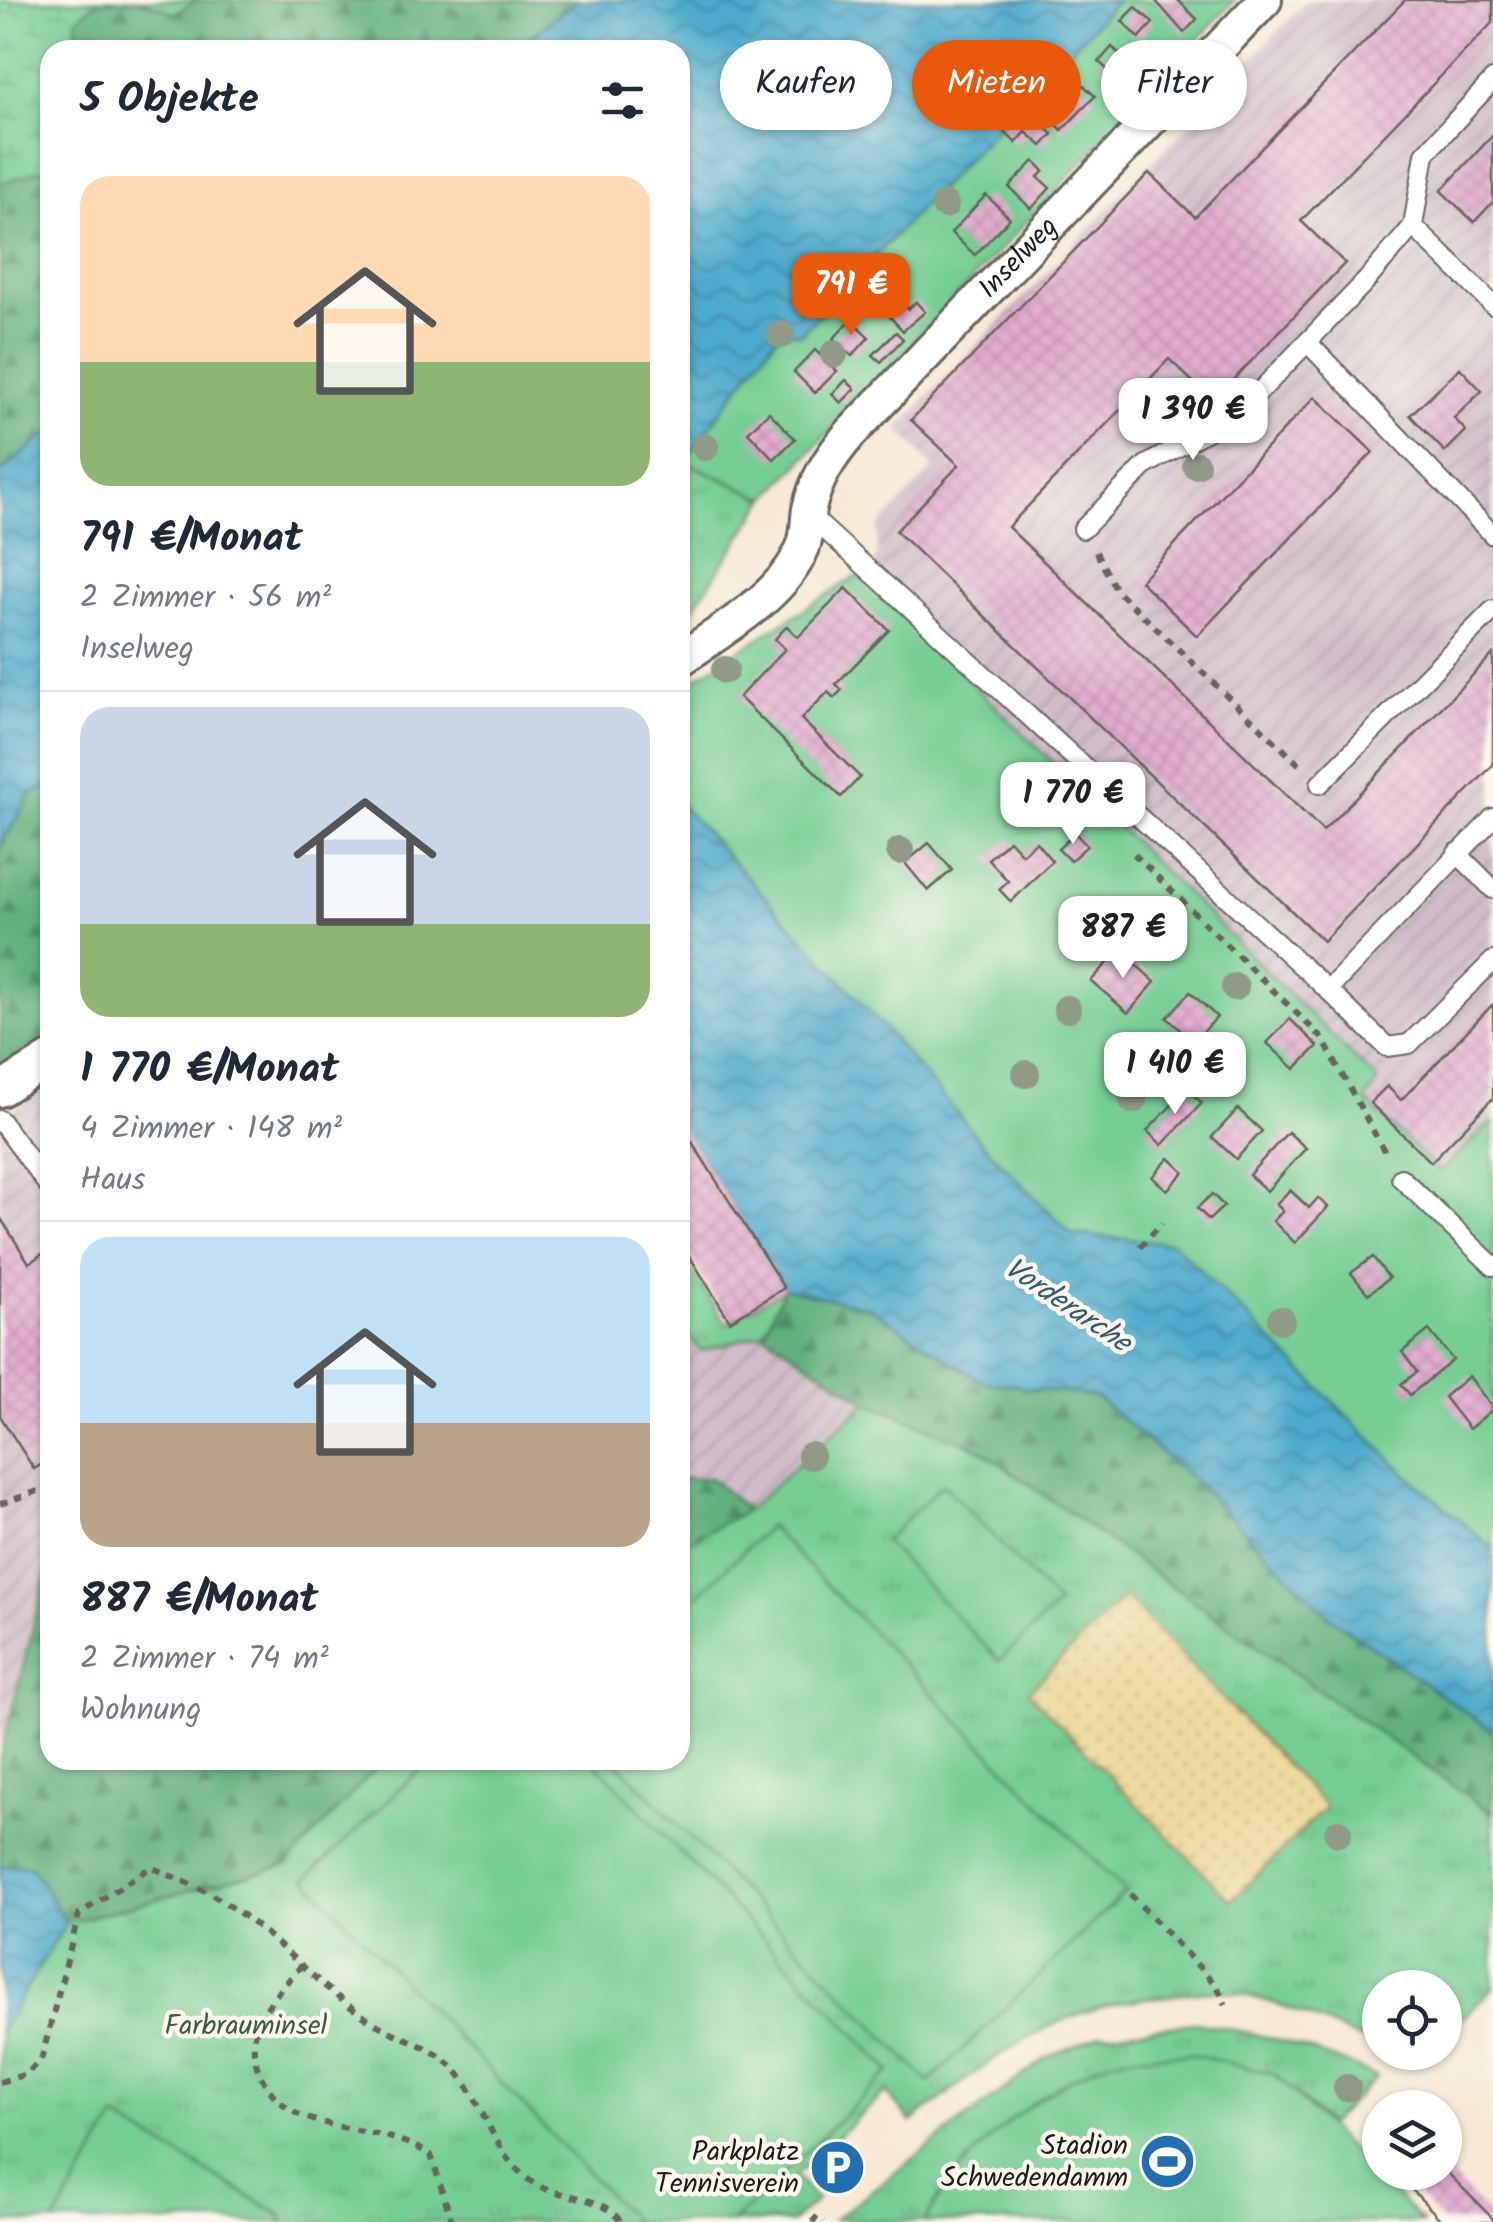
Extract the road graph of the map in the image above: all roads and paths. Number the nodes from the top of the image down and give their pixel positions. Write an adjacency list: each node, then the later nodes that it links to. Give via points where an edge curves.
1 (1265, 0): 6 (street, Inselweg, via 848,435 825,464)
2 (1493, 80): 3 (lane, via 1425,154)
3 (1413, 226): 4 (lane); 5 (lane)
4 (1493, 305)
5 (1308, 343): 7 (lane, via 1239,413 1146,465); 8 (lane)
6 (808, 514): 10 (street, Inselweg, via 805,544 792,569); 17 (lane)
7 (1083, 529): 11 (path, via 1116,590)
8 (1493, 535)
9 (1493, 610): 11 (lane)
10 (690, 652)
11 (1320, 784)
12 (1493, 818): 14 (lane)
13 (1122, 842): 22 (path, via 1322,1038)
14 (1457, 853): 15 (lane); 17 (lane)
15 (1493, 890)
16 (1493, 960): 17 (lane, via 1409,1044 1387,1047)
17 (1328, 990)
18 (40, 1065): 19 (street)
19 (0, 1090)
20 (0, 1120): 21 (lane)
21 (40, 1174)
22 (1400, 1178): 25 (lane)
23 (1162, 1223): 24 (path)
24 (1140, 1246)
25 (1493, 1266)
26 (40, 1490): 27 (path)
27 (0, 1504)
28 (1130, 1894): 30 (path, via 1217,1986)
29 (302, 1965): 31 (path, via 226,1902 151,1867 79,1914 42,2057 28,2074); 32 (path, via 256,2026 252,2064 273,2096 303,2118 409,2142 432,2155); 33 (path, via 378,2025 431,2048 460,2075 488,2127 534,2184 584,2198)
30 (1226, 2005)
31 (0, 2082)
32 (452, 2222)
33 (622, 2222)
34 (812, 2222): 35 (path, via 818,2216)
35 (822, 2222)

